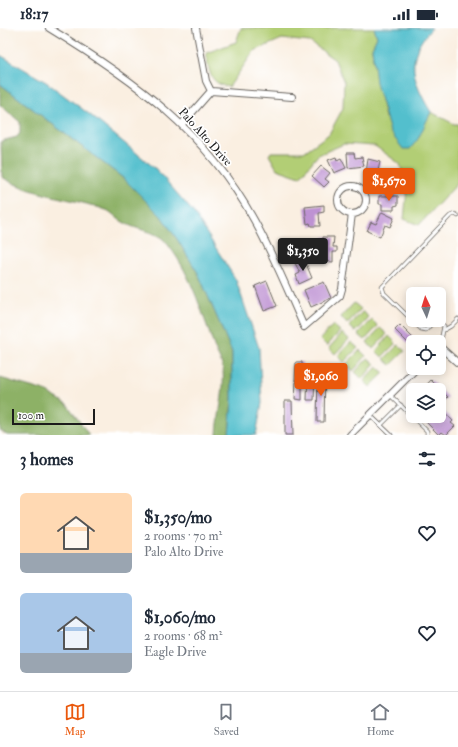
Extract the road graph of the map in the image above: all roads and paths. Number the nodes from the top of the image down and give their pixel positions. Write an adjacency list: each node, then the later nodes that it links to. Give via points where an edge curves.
1 (49, 28): 5 (street, Palo Alto Drive, via 144,90)
2 (196, 28): 3 (street, via 206,81)
3 (211, 91): 4 (street); 5 (street)
4 (292, 98)
5 (182, 124): 6 (street, Palo Alto Drive, via 219,165 254,220 304,327 340,296)
6 (352, 214): 6 (street, via 363,208 366,200 363,192 347,186 340,193 338,202 343,210)
7 (458, 216): 8 (lane, via 450,216 382,287 384,293)
8 (406, 314)
9 (458, 319): 13 (lane)
10 (420, 327): 11 (lane, via 426,330)
11 (429, 327)
12 (443, 327): 13 (lane)
13 (444, 330): 14 (lane)
14 (442, 335)
15 (446, 352): 16 (street)
16 (458, 363)
17 (410, 375): 18 (street)
18 (390, 395): 19 (lane); 20 (street)
19 (400, 406): 21 (lane); 24 (lane, via 427,431)
20 (370, 415): 21 (lane); 22 (street)
21 (381, 425): 23 (lane)
22 (350, 435)
23 (391, 435)
24 (427, 435)

